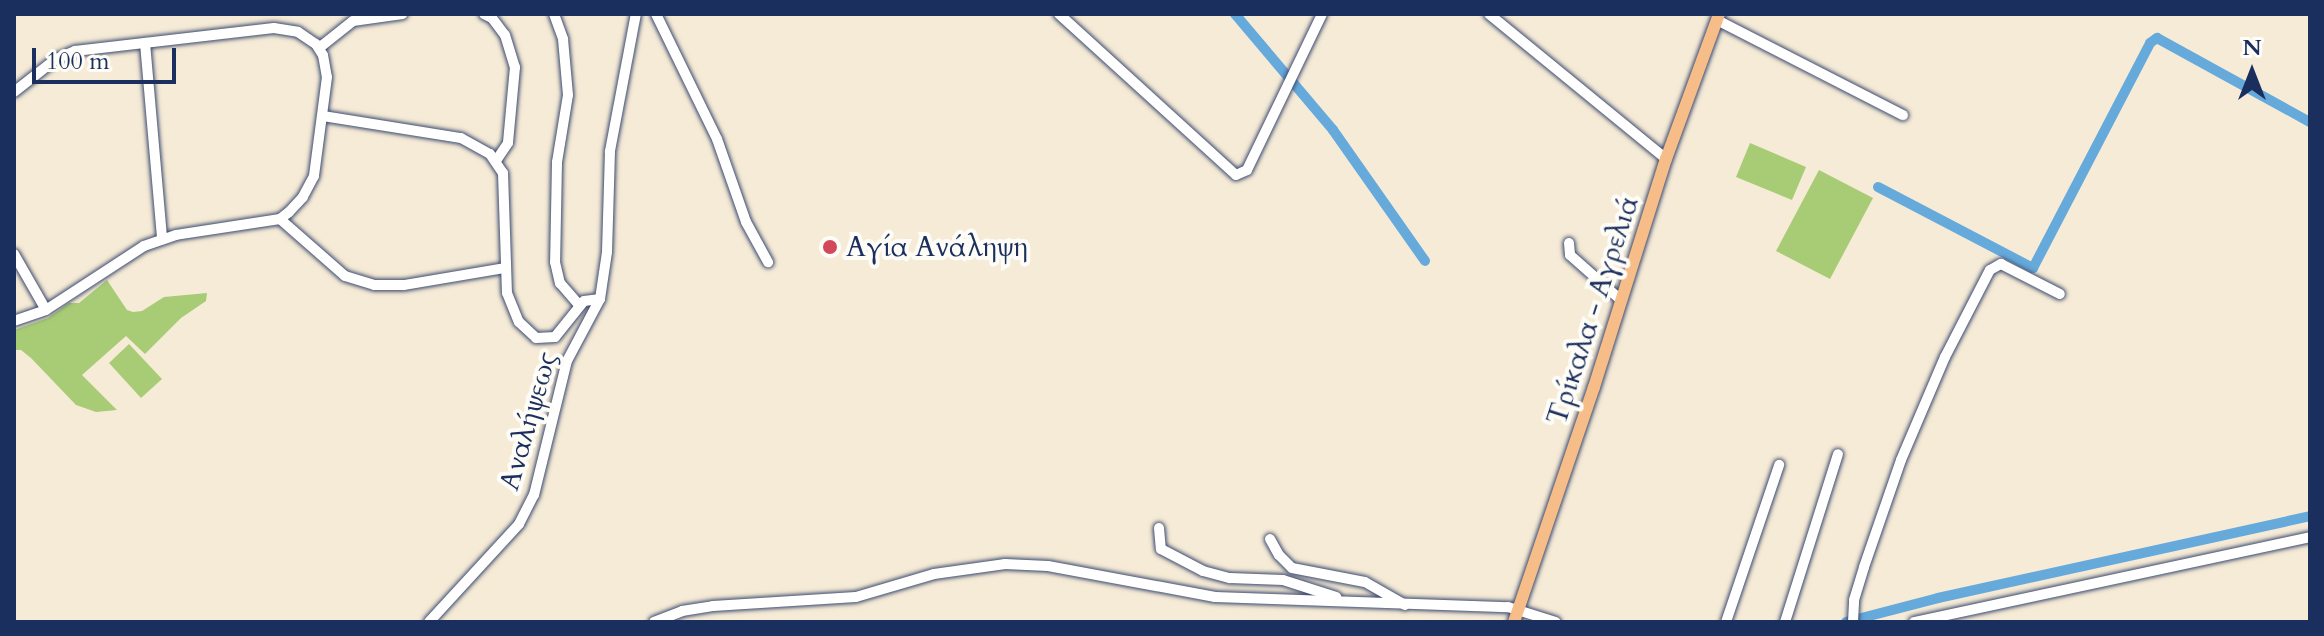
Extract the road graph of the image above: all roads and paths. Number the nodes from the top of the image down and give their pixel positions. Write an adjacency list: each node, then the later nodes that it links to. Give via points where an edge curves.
1 (403, 14): 11 (street, via 353,21)
2 (484, 14): 16 (street, via 505,35 515,67 508,143)
3 (554, 14): 26 (street, via 563,39 568,95 557,162 555,262 560,283)
4 (656, 14): 21 (street, via 717,139 746,222)
5 (1059, 14): 6 (street, via 1236,175 1247,170)
6 (1322, 14)
7 (1489, 14): 15 (street)
8 (633, 16): 24 (street, Αναλήψεως, via 610,151)
9 (1718, 17): 13 (street); 15 (main road, Τρίκαλα - Αγρελιά)
10 (145, 43): 11 (street, via 274,28 298,32); 12 (street, via 65,54); 18 (street)
11 (319, 48): 14 (street, via 327,77)
12 (14, 92)
13 (1903, 115)
14 (323, 116): 16 (street, via 461,138); 17 (street, via 312,182 300,202)
15 (1666, 159): 25 (main road, Τρίκαλα - Αγρελιά)
16 (496, 161): 22 (street, via 503,180)
17 (280, 219): 18 (street); 22 (street, via 345,276 374,285)
18 (162, 239): 27 (street, via 127,255)
19 (1569, 243): 25 (street, via 1570,255)
20 (14, 254): 27 (street)
21 (768, 262)
22 (504, 268): 26 (street, via 513,311 536,338 555,337)
23 (2060, 294): 44 (street, via 2004,265 1990,270 1906,448 1854,600)
24 (600, 299): 26 (street, via 590,298); 38 (street, Αναλήψεως, via 567,361 525,515)
25 (1622, 301): 36 (main road, Τρίκαλα - Αγρελιά)
26 (580, 306)
27 (46, 310): 28 (street)
28 (14, 321)
29 (1838, 454): 43 (street)
30 (1779, 465): 42 (street)
31 (1159, 528): 34 (street, via 1161,549 1203,571 1283,580)
32 (2310, 537): 45 (street)
33 (1270, 539): 35 (street, via 1292,568 1365,582)
34 (1357, 603): 35 (street); 37 (street, via 1215,597 1057,568 1005,564 923,577 856,597 743,603)
35 (1405, 605): 36 (street)
36 (1520, 608): 40 (main road, Τρίκαλα - Αγρελιά); 41 (street)
37 (677, 618): 39 (street)
38 (429, 622)
39 (654, 622)
40 (1514, 622)
41 (1556, 622)
42 (1726, 622)
43 (1785, 622)
44 (1853, 622)
45 (1914, 622)

